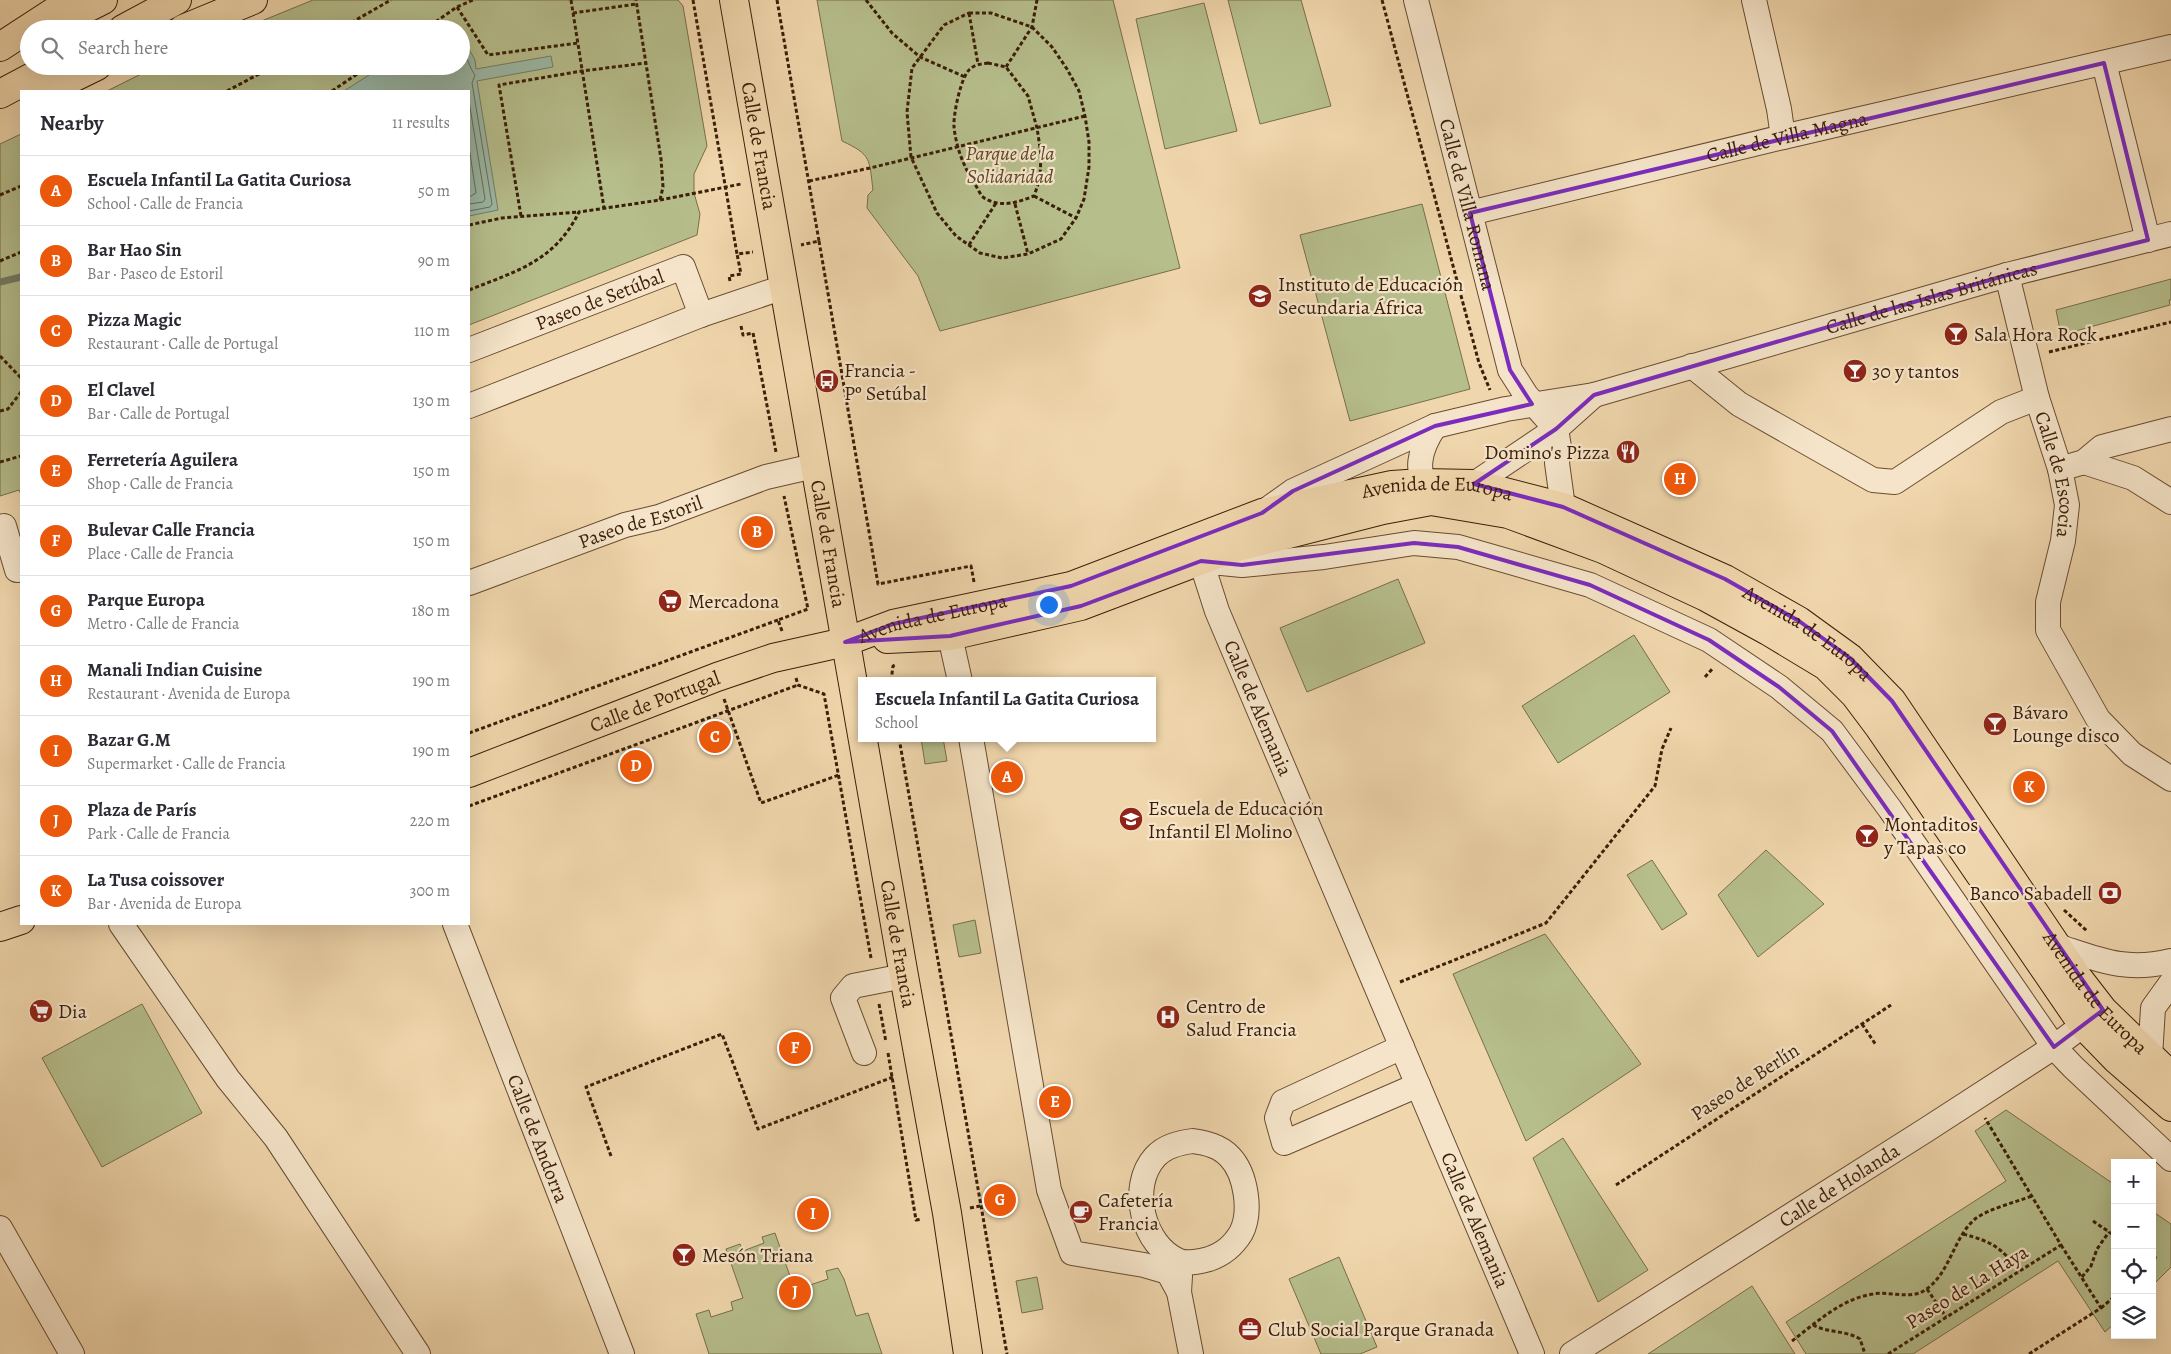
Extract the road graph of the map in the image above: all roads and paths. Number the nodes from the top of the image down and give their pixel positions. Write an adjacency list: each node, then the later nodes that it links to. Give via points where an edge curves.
1 (72, 0): 18 (main road)
2 (103, 0): 19 (main road)
3 (177, 0): 20 (main road)
4 (253, 0): 21 (main road)
5 (391, 0): 22 (path)
6 (473, 0): 15 (path)
7 (571, 0): 16 (path)
8 (734, 0): 55 (main road, Calle de Francia)
9 (866, 0): 33 (path, via 892,33)
10 (1037, 0): 26 (path)
11 (1382, 0): 93 (path, via 1479,363 1489,388)
12 (1416, 0): 65 (street, Calle de Villa Romana)
13 (1754, 0): 52 (street)
14 (636, 2): 16 (path); 34 (path)
15 (457, 7): 23 (path); 24 (path)
16 (573, 13): 29 (path)
17 (969, 13): 26 (path, via 991,13); 33 (path, via 944,25); 36 (path)
18 (41, 20)
19 (64, 20)
20 (140, 20)
21 (205, 20)
22 (356, 20)
23 (438, 20)
24 (465, 20)
25 (470, 27): 29 (path, via 488,55)
26 (1032, 27): 37 (path); 50 (path, via 1067,68 1079,91)
27 (20, 34): 30 (main road)
28 (20, 43): 32 (main road)
29 (578, 43): 38 (path)
30 (0, 47)
31 (2171, 47): 35 (street, Calle de Villa Magna)
32 (0, 53)
33 (920, 57): 43 (path); 54 (path, via 912,68 907,112)
34 (646, 63): 38 (path); 60 (path, via 661,159 663,188)
35 (2104, 63): 52 (street, Calle de Villa Magna); 70 (street)
36 (978, 64): 37 (path); 43 (path, via 969,69)
37 (1006, 67): 51 (path, via 1028,96)
38 (582, 71): 63 (path); 66 (path, via 499,85)
39 (36, 75): 47 (main road)
40 (79, 75): 44 (main road)
41 (257, 75): 45 (path)
42 (356, 75): 46 (path)
43 (965, 77): 53 (path, via 957,100 954,125)
44 (48, 90)
45 (229, 90)
46 (333, 90)
47 (0, 94)
48 (20, 104): 49 (main road)
49 (0, 114)
50 (1085, 116): 51 (path); 67 (path, via 1089,167 1084,199)
51 (1037, 128): 53 (path); 59 (path, via 1040,179)
52 (1783, 137): 65 (street, Calle de Villa Magna)
53 (958, 147): 54 (path); 61 (path, via 968,174 984,198)
54 (911, 157): 56 (path); 72 (path, via 937,213 956,236)
55 (764, 179): 60 (path); 78 (main road, Calle de Francia)
56 (809, 181)
57 (20, 186): 58 (path)
58 (0, 195)
59 (1034, 196): 62 (path); 67 (path)
60 (660, 200): 63 (path)
61 (996, 203): 62 (path); 72 (path)
62 (1015, 204): 75 (path)
63 (604, 208): 64 (path)
64 (579, 212): 66 (path); 79 (path, via 563,240 540,260)
65 (1470, 213): 91 (street, Calle de Villa Romana, via 1510,370)
66 (521, 216): 68 (path)
67 (1076, 218): 75 (path, via 1061,239)
68 (470, 225)
69 (2171, 234): 70 (street, Calle de las Islas Británicas)
70 (2148, 240): 77 (street, Calle de las Islas Británicas)
71 (819, 241): 113 (path, via 878,584 971,566)
72 (969, 245): 75 (path, via 980,253 1002,258)
73 (20, 252): 76 (path)
74 (737, 254): 80 (path, via 741,274 729,276)
75 (1028, 254)
76 (0, 261)
77 (2007, 275): 85 (street, Calle de Escocia); 86 (street, Calle de las Islas Británicas)
78 (784, 287): 80 (street); 101 (main road, Calle de Francia)
79 (470, 290)
80 (735, 303): 81 (street); 103 (path, via 743,335 753,333 777,454 760,461)
81 (701, 315): 83 (street, Paseo de Setúbal, via 683,267); 92 (street)
82 (2171, 322): 85 (path)
83 (470, 350)
84 (0, 356): 87 (path)
85 (2026, 357): 90 (street, Calle de Escocia)
86 (1692, 366): 89 (street, Calle de las Islas Británicas); 90 (street, via 1739,404 1873,480 1895,482 2002,412)
87 (20, 377)
88 (20, 393): 94 (path, via 8,408)
89 (1594, 396): 91 (street, Calle de las Islas Británicas); 96 (street, Calle de las Islas Británicas)
90 (2037, 398): 102 (street, Calle de Escocia)
91 (1534, 404): 93 (street, Calle de las Islas Británicas); 96 (street)
92 (470, 406)
93 (1506, 409): 95 (street, Calle de las Islas Británicas)
94 (0, 411)
95 (1435, 426): 105 (street, via 1421,455); 108 (street, Calle de las Islas Británicas, via 1293,492)
96 (1556, 429): 104 (street, Calle de las Islas Británicas); 107 (street)
97 (2171, 429): 100 (street, via 2102,447)
98 (20, 456): 99 (path)
99 (0, 462)
100 (2084, 462): 102 (street); 106 (street, via 2133,478)
101 (814, 466): 103 (street, Paseo de Estoril); 116 (main road, Calle de Francia)
102 (2060, 469): 132 (street, Calle de Escocia, via 2067,505 2063,540 2048,602 2048,630 2098,720 2132,754)
103 (766, 476): 112 (street, Paseo de Estoril); 114 (path, via 771,493 783,492 808,609)
104 (1474, 484): 105 (main road, Avenida de Europa); 107 (main road, Avenida de Europa)
105 (1426, 492): 108 (main road, Avenida de Europa, via 1392,485); 110 (main road, Avenida de Europa, via 1383,510 1253,544); 147 (main road, Avenida de Europa, via 1508,514 1603,549 1706,597 1826,666 1880,727)
106 (2171, 502)
107 (1563, 507): 140 (main road, Avenida de Europa, via 1725,579 1799,621 1850,658 1892,702)
108 (1262, 513): 113 (main road, Avenida de Europa, via 1071,586)
109 (0, 527): 111 (street, via 4,526)
110 (1202, 561): 115 (main road, Avenida de Europa, via 1081,606); 145 (street, Calle de Alemania, via 1217,611); 150 (street, Avenida de Europa, via 1242,565 1414,543 1458,547 1590,584 1709,640 1780,687 1832,731)
111 (13, 572)
112 (470, 583)
113 (979, 605): 116 (main road, Avenida de Europa, via 893,624)
114 (778, 620): 117 (path); 126 (path)
115 (950, 636): 116 (main road, Avenida de Europa); 121 (street)
116 (845, 642): 117 (main road, Calle de Portugal); 124 (main road, Calle de Francia)
117 (790, 654): 119 (main road, Calle de Portugal); 122 (path)
118 (902, 663): 120 (path, via 892,666)
119 (717, 677): 123 (path); 130 (main road, Calle de Portugal)
120 (891, 677)
121 (959, 677)
122 (798, 685): 123 (path); 131 (path, via 824,694)
123 (729, 711): 131 (path, via 761,803); 133 (path)
124 (858, 716)
125 (1671, 728): 145 (path, via 1662,749 1655,786 1546,923)
126 (470, 732)
127 (863, 742): 142 (main road, Calle de Francia)
128 (900, 742): 163 (path)
129 (972, 742): 174 (street, via 1049,1190 1072,1253 1168,1272)
130 (470, 773)
131 (839, 775): 143 (path)
132 (2171, 779)
133 (470, 806)
134 (2062, 908): 139 (path)
135 (20, 920): 138 (main road)
136 (122, 925): 181 (street, via 228,1079 276,1138)
137 (455, 925): 182 (street, Calle de Andorra)
138 (0, 927)
139 (2091, 935)
140 (2057, 946): 141 (street, via 2118,965 2153,965); 147 (main road, Avenida de Europa)
141 (2171, 961)
142 (904, 976): 143 (street); 164 (main road, Calle de Francia)
143 (875, 981): 152 (street, via 853,986 843,998); 155 (path)
144 (2171, 983): 153 (street, via 2153,1008)
145 (1378, 990): 151 (street, Calle de Alemania)
146 (1891, 1005): 148 (path, Paseo de Berlín)
147 (2093, 1017): 150 (street, Calle de Holanda); 153 (main road, Avenida de Europa); 158 (main road, Avenida de Europa, via 2117,1060)
148 (1862, 1024): 149 (path); 161 (path, Paseo de Berlín)
149 (1876, 1045)
150 (2054, 1046): 157 (street, Calle de Holanda); 160 (street, Avenida de Europa)
151 (1402, 1047): 156 (street, Calle de Alemania); 156 (street, via 1283,1102 1277,1118 1284,1143)
152 (864, 1053)
153 (2150, 1057): 154 (main road, Avenida de Europa)
154 (2171, 1076)
155 (892, 1077): 159 (path, via 758,1129 722,1034 586,1087); 164 (path, via 916,1220)
156 (1418, 1085): 186 (street, Calle de Alemania)
157 (1972, 1098): 162 (path); 187 (street, Calle de Holanda)
158 (2171, 1107)
159 (611, 1156)
160 (2171, 1159)
161 (1616, 1185)
162 (2032, 1196): 167 (path, via 1976,1218); 169 (path)
163 (980, 1206): 164 (path); 184 (path)
164 (947, 1213): 183 (main road, Calle de Francia)
165 (2093, 1220): 166 (path)
166 (2109, 1232): 172 (path)
167 (1964, 1234): 171 (path, via 1987,1240 2004,1252); 173 (path, via 1936,1281)
168 (3, 1241): 180 (street)
169 (2061, 1245): 171 (path, Paseo de La Haya); 172 (path)
170 (1181, 1262): 170 (street, via 1203,1261 1220,1255 1235,1243 1244,1227 1247,1209 1241,1174 1230,1157 1213,1145 1193,1141 1172,1145 1155,1157 1144,1174 1141,1195 1148,1233 1162,1250); 174 (street)
171 (2020, 1271): 177 (path, Paseo de La Haya)
172 (2082, 1277): 176 (path)
173 (1927, 1289): 177 (path); 178 (path, via 1901,1295 1874,1294 1852,1300 1834,1308)
174 (1179, 1292): 185 (street)
175 (2111, 1299): 176 (path)
176 (2101, 1308): 190 (path)
177 (1946, 1317): 189 (path, Paseo de La Haya)
178 (1813, 1325): 179 (path); 188 (path, via 1824,1331 1850,1333 1860,1339)
179 (1792, 1342)
180 (72, 1354)
181 (418, 1354)
182 (622, 1354)
183 (968, 1354)
184 (1007, 1354)
185 (1191, 1354)
186 (1532, 1354)
187 (1572, 1354)
188 (1865, 1354)
189 (1888, 1354)
190 (2029, 1354)

